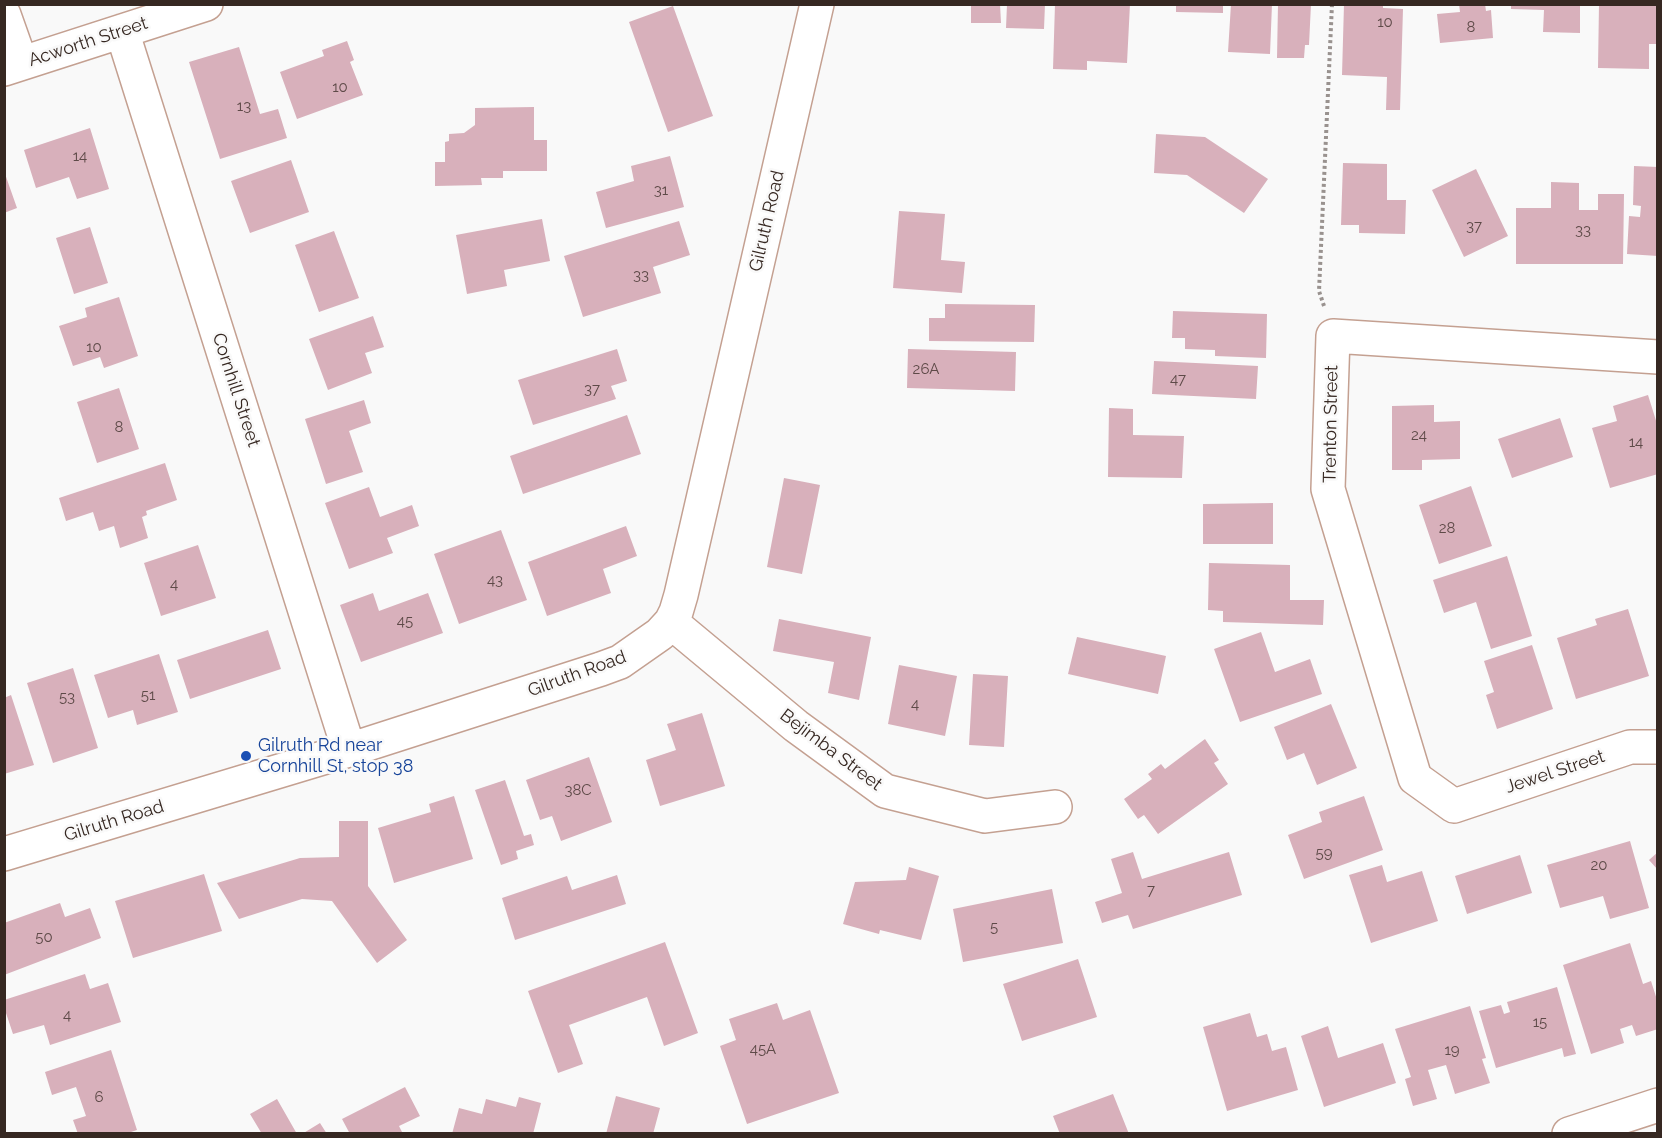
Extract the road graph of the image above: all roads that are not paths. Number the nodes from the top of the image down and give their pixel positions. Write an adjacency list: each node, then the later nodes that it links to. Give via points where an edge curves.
1 (206, 4): 4 (street, Acworth Street)
2 (817, 4): 7 (street, Gilruth Road, via 681,595)
3 (4, 15): 5 (street)
4 (122, 31): 5 (street, Acworth Street); 9 (street, Cornhill Street)
5 (13, 66)
6 (1658, 357): 10 (street, Trenton Street, via 1333,336 1328,489 1415,778)
7 (671, 622): 9 (street, Gilruth Road, via 639,650 611,666); 11 (street, Bejimba Street, via 796,726 885,791 985,816)
8 (1658, 747): 10 (street, Jewel Street, via 1630,747)
9 (349, 750): 12 (street, Gilruth Road)
10 (1454, 806)
11 (1055, 807)
12 (4, 854)
13 (1658, 1106): 14 (street)
14 (1569, 1134)

